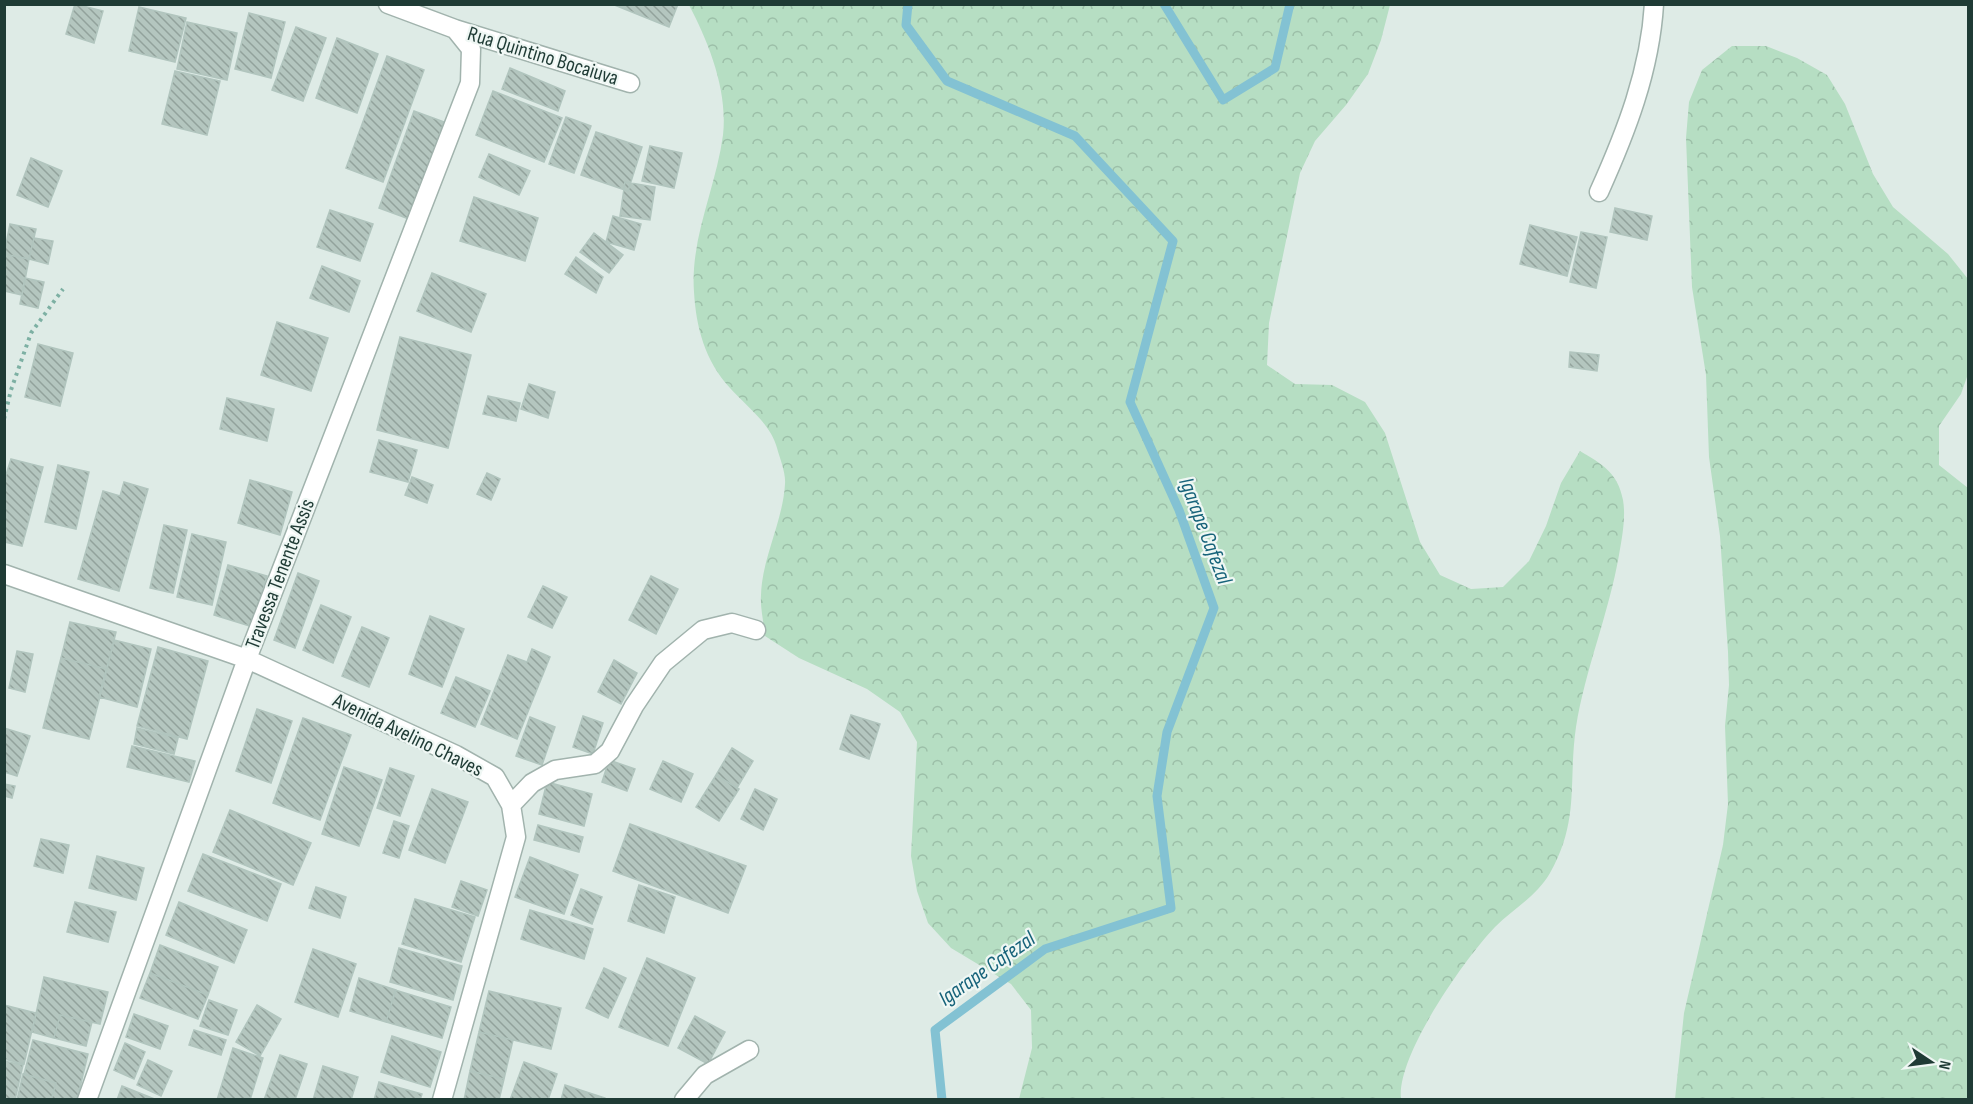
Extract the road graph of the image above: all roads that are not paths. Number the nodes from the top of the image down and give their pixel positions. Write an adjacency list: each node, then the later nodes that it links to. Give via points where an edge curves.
1 (388, 4): 3 (street, Rua Quintino Bocaiuva)
2 (1654, 4): 6 (street, via 1638,94)
3 (455, 29): 4 (street, Rua Quintino Bocaiuva); 5 (street, Rua Quintino Bocaiuva)
4 (471, 49): 9 (street, Travessa Tenente Assis, via 470,82)
5 (630, 83)
6 (1599, 192)
7 (4, 574): 9 (street, Avenida Avelino Chaves)
8 (756, 630): 10 (street, via 732,623 703,630 663,663 610,751 595,764 555,770 532,783)
9 (246, 659): 10 (street, Avenida Avelino Chaves, via 466,760 495,777); 12 (street, Travessa Tenente Assis)
10 (511, 805): 13 (street, Avenida Avelino Chaves, via 516,837)
11 (749, 1050): 14 (street, via 705,1074)
12 (87, 1100)
13 (441, 1100)
14 (684, 1100)

